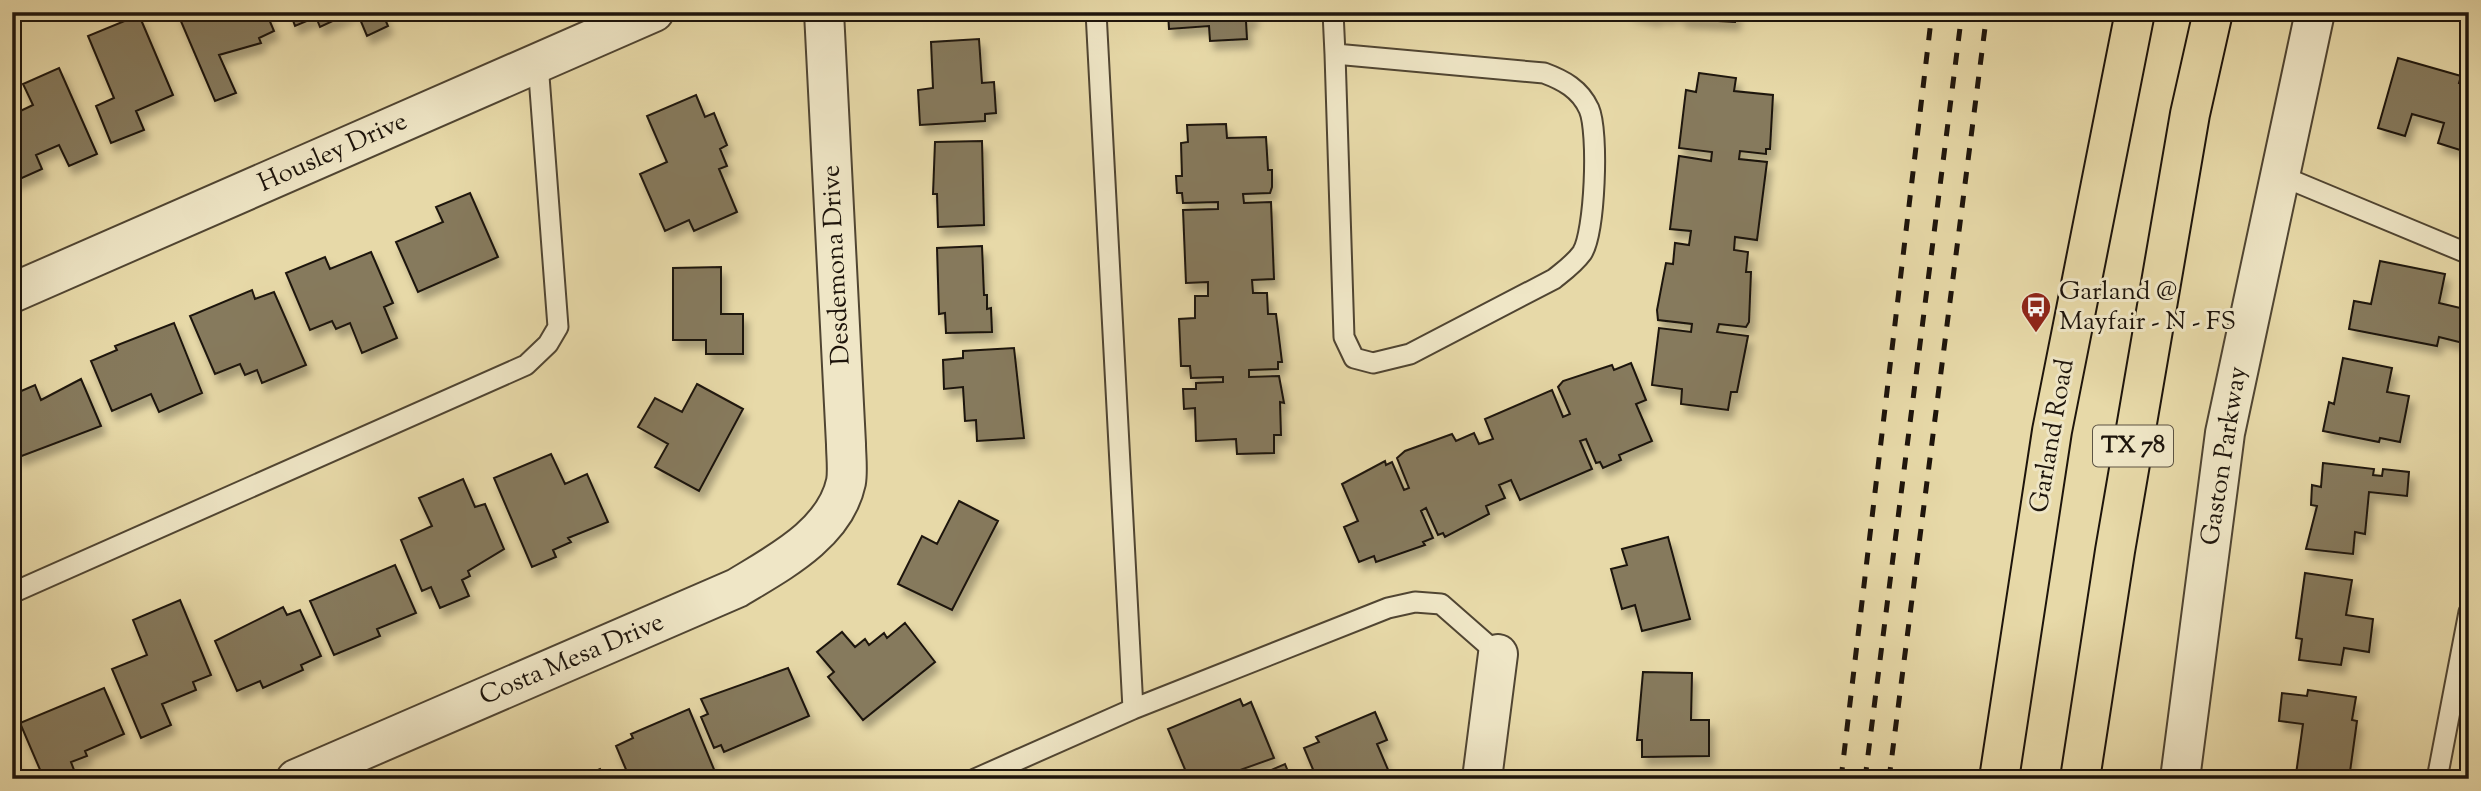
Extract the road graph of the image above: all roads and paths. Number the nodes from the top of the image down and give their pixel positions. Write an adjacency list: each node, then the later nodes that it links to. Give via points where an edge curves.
1 (824, 12): 13 (street, Desdemona Drive, via 846,444 846,482)
2 (1097, 12): 17 (lane)
3 (1332, 12): 8 (lane)
4 (2134, 12): 21 (main road, Garland Road / TX 78, via 2052,432)
5 (2214, 12): 22 (main road, TX 78, via 2190,114)
6 (2315, 12): 10 (street, Gaston Parkway)
7 (644, 14): 9 (street, Housley Drive)
8 (1335, 54): 8 (lane, via 1344,337 1354,358 1373,363 1410,354 1571,266 1589,236 1595,139 1589,110 1579,94 1563,80 1544,73)
9 (538, 63): 12 (street, Housley Drive); 14 (lane, via 558,327 548,344 526,365)
10 (2280, 175): 11 (lane); 23 (street, Gaston Parkway, via 2225,433)
11 (2469, 254)
12 (12, 293)
13 (831, 515): 18 (street, Costa Mesa Drive, via 795,553 737,588)
14 (12, 593)
15 (2469, 612): 24 (lane)
16 (1498, 654): 17 (lane, via 1441,604 1415,603 1388,608); 20 (street)
17 (1133, 709): 19 (lane)
18 (296, 779)
19 (975, 779)
20 (1482, 779)
21 (2000, 779)
22 (2080, 779)
23 (2180, 779)
24 (2437, 779)

